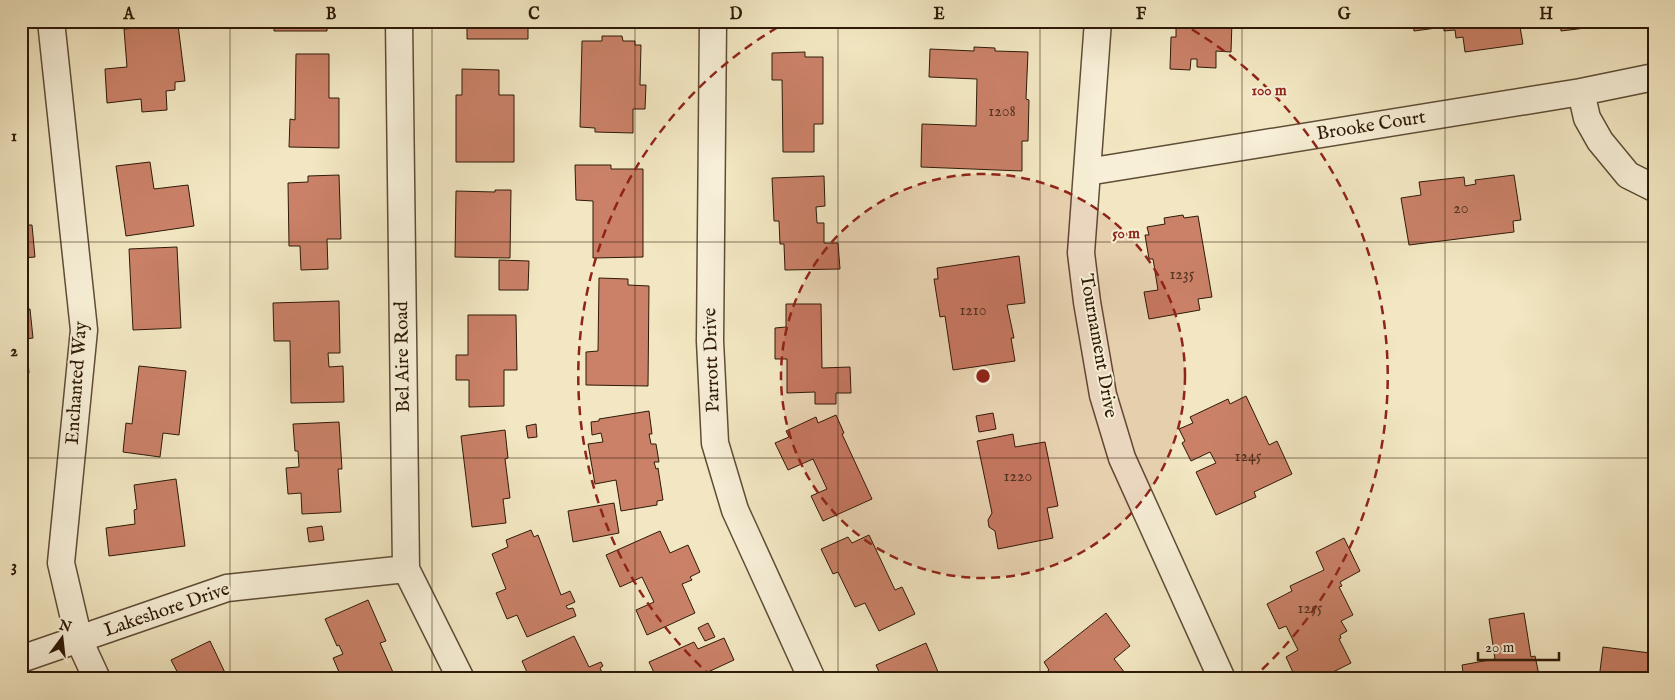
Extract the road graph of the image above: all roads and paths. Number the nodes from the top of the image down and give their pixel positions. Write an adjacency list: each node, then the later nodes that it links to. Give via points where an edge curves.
1 (51, 21): 10 (street, Enchanted Way, via 84,330 61,564)
2 (398, 21): 9 (street, Bel Aire Road)
3 (713, 21): 14 (street, Parrott Drive, via 710,341 715,443 735,510)
4 (1098, 21): 7 (street, Tournament Drive)
5 (1654, 77): 6 (street, Brooke Court)
6 (1581, 92): 7 (street, Brooke Court); 8 (street, via 1587,118 1600,141 1628,175)
7 (1087, 172): 15 (street, Tournament Drive, via 1082,252 1102,395 1122,458)
8 (1654, 188)
9 (406, 569): 10 (street, Lakeshore Drive, via 227,588); 13 (street, Bel Aire Road)
10 (79, 640): 11 (street, Lakeshore Drive); 12 (street, Enchanted Way)
11 (21, 659)
12 (97, 679)
13 (461, 679)
14 (812, 679)
15 (1222, 679)

